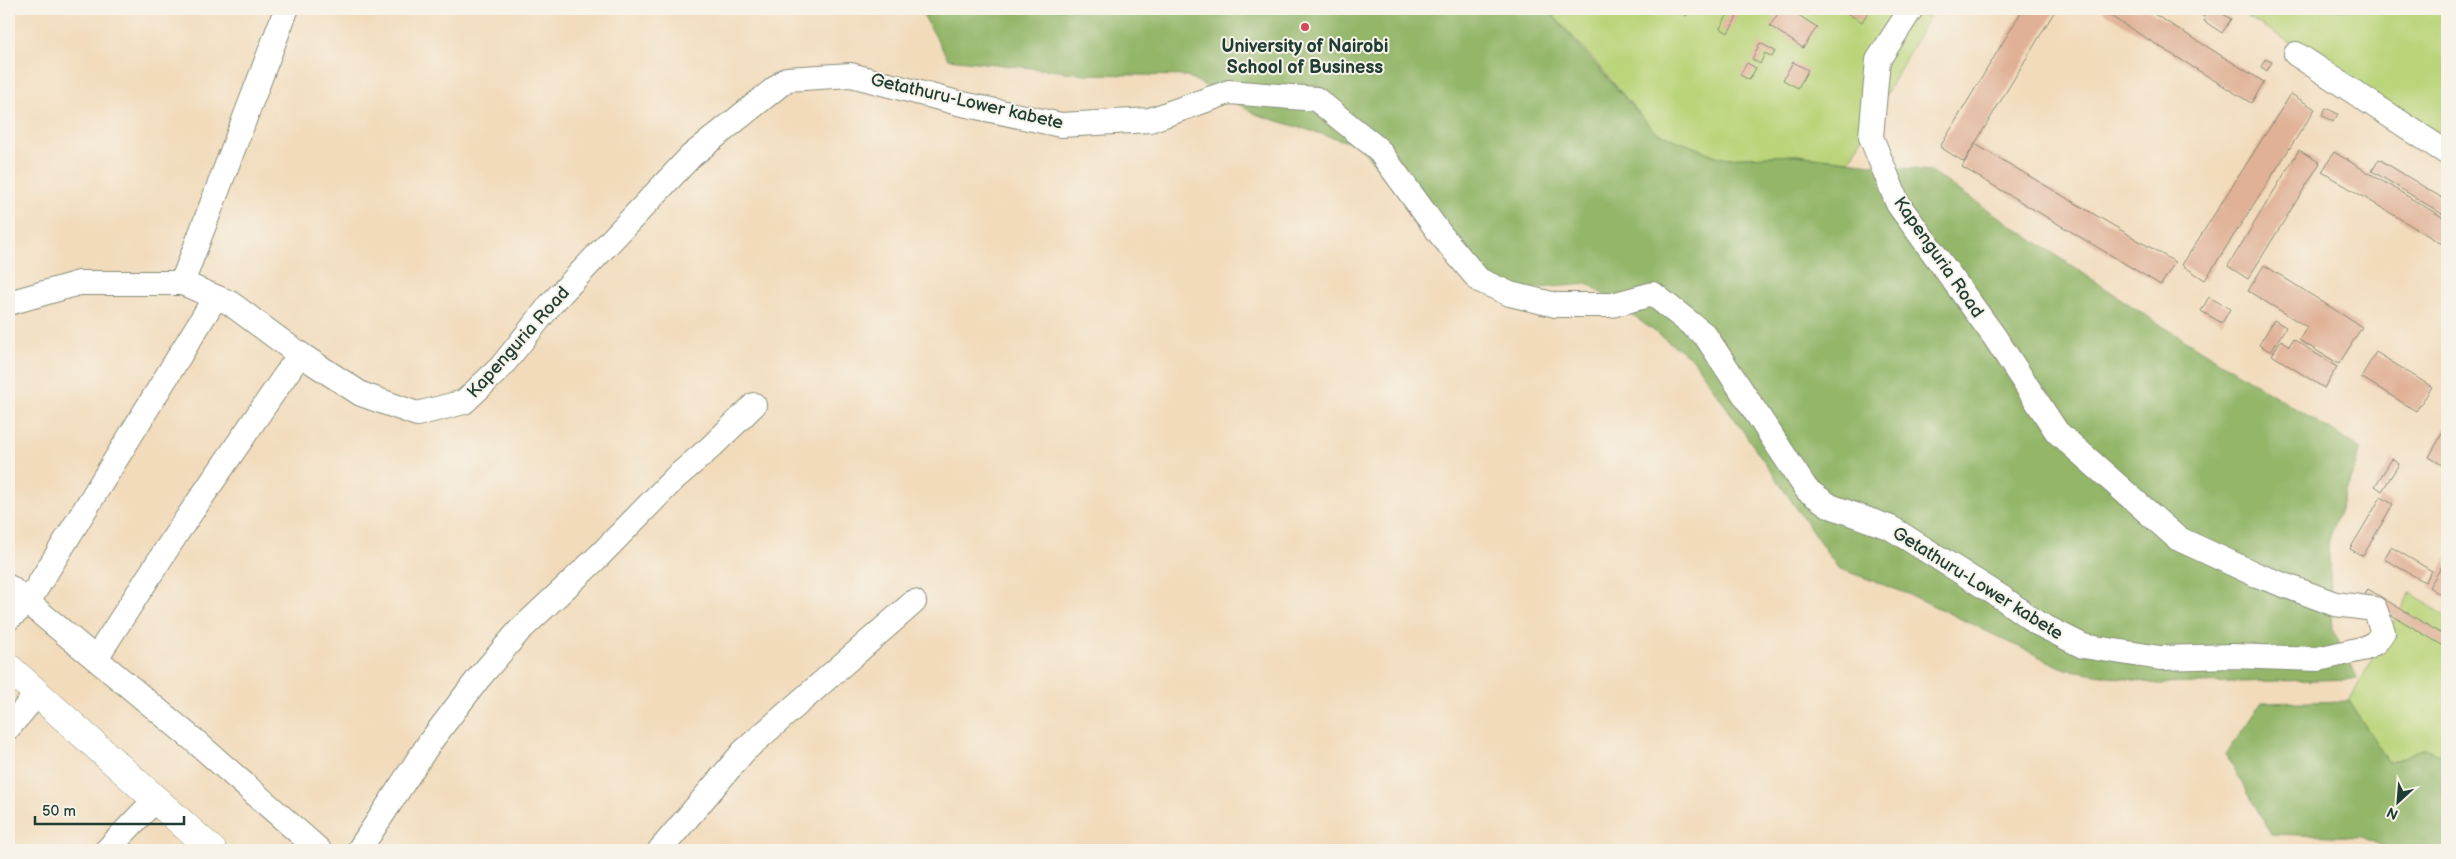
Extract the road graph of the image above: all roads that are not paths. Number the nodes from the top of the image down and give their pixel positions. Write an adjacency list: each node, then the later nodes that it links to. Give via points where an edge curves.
1 (1911, 9): 9 (street, Kapenguria Road, via 1878,60 1871,137 1898,204)
2 (286, 10): 6 (street)
3 (2296, 54): 5 (street)
4 (755, 104): 9 (street, Getathuru-Lower kabete, via 787,79 851,75 1061,125 1150,120 1229,92 1316,99 1378,150 1479,280 1510,294 1556,304 1612,305 1653,294 1705,335 1807,490 1830,506 1892,528 2037,623 2083,646 2160,658 2318,659 2366,648 2376,642 2383,632 2375,609 2335,604 2257,575 2177,538 2057,432); 10 (street, Kapenguria Road, via 692,156 551,304 501,367 464,402 417,414 361,394)
5 (2447, 153)
6 (182, 283): 7 (street, Kapenguria Road); 8 (street, Kapenguria Road, via 79,283)
7 (215, 298): 10 (street, Kapenguria Road, via 230,304); 13 (street)
8 (9, 303)
9 (1994, 336)
10 (300, 354): 16 (street)
11 (754, 405): 24 (street, via 513,638 430,742)
12 (9, 587): 13 (street)
13 (28, 602): 15 (street); 16 (street)
14 (914, 602): 25 (street, via 744,752)
15 (9, 618)
16 (96, 658): 23 (street)
17 (9, 668): 18 (main road)
18 (38, 693): 19 (street); 20 (main road)
19 (9, 727)
20 (156, 799): 21 (street); 22 (main road)
21 (107, 850)
22 (212, 850)
23 (318, 850)
24 (359, 850)
25 (660, 850)

